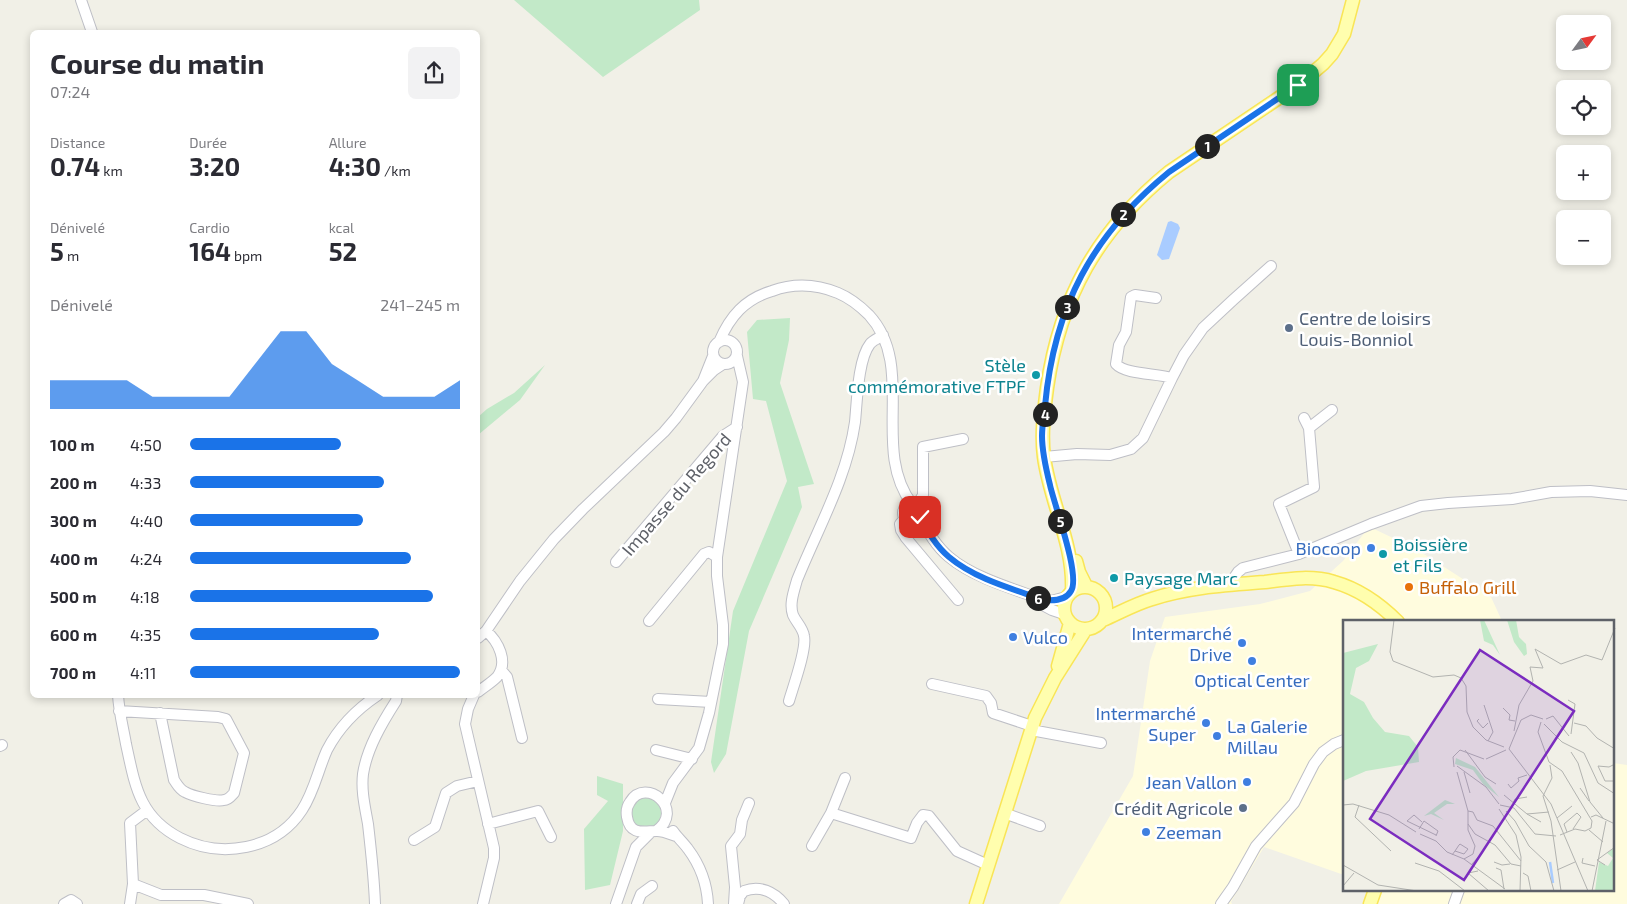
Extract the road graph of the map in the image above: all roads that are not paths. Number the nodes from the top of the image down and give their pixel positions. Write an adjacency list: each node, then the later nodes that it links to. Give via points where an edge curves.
1 (81, 0): 3 (street)
2 (1353, 0): 21 (main road, via 1344,34 1323,64 1298,85 1169,172 1109,231 1071,297 1058,334 1044,417 1048,433)
3 (91, 30)
4 (1271, 266): 14 (street, via 1203,328)
5 (1156, 298): 14 (street, via 1131,297 1126,332 1119,344 1116,364 1119,368)
6 (733, 316): 7 (street, via 764,293 783,287 813,285 844,295 861,306); 8 (street); 9 (street, via 730,331)
7 (883, 335): 23 (street, via 892,370 893,448); 50 (street, via 866,352 847,459 796,580 792,607 804,636 804,649)
8 (719, 342): 9 (street); 10 (street, via 713,350)
9 (733, 343): 11 (street)
10 (714, 356): 12 (street, via 719,363); 15 (street)
11 (737, 356): 12 (street); 13 (street)
12 (725, 364): 13 (street); 15 (street)
13 (742, 373): 18 (street, via 744,382)
14 (1172, 378): 21 (street, via 1143,438 1131,449 1110,455)
15 (703, 381): 39 (street, via 664,432 554,539)
16 (1332, 410): 19 (street)
17 (1304, 418): 19 (street)
18 (737, 427): 25 (street); 26 (street, Impasse du Regord, via 723,436)
19 (1308, 428): 24 (street, via 1314,487 1279,504)
20 (963, 439): 23 (street, via 923,447 923,495)
21 (1047, 457): 28 (main road, via 1079,572); 30 (main road, via 1050,485 1071,559 1073,575)
22 (1627, 495): 24 (street, via 1590,491 1551,492 1512,500 1421,506)
23 (912, 512): 29 (street, via 944,552 960,565); 31 (street, via 900,524 901,530)
24 (1299, 554): 27 (street, via 1243,568)
25 (717, 557): 37 (street, via 709,552 704,554); 51 (street, via 723,644)
26 (616, 562)
27 (1229, 585): 33 (main road, via 1167,594); 36 (main road, via 1291,578 1333,581 1372,598)
28 (1086, 586): 30 (main road); 32 (main road, via 1099,591)
29 (1016, 590): 30 (street, via 1044,600); 34 (street)
30 (1069, 594): 34 (main road, via 1064,605)
31 (958, 600)
32 (1106, 603): 33 (main road, via 1121,607); 35 (main road)
33 (1137, 604): 35 (main road)
34 (1067, 618): 38 (main road, via 1077,628); 42 (main road, via 1067,637)
35 (1103, 620): 38 (main road)
36 (1396, 620)
37 (649, 621)
38 (1086, 629): 42 (main road)
39 (486, 631): 40 (street); 41 (street, via 499,646)
40 (480, 636)
41 (501, 670): 44 (street); 55 (street, via 507,677)
42 (1055, 678): 54 (main road)
43 (932, 684): 54 (street, via 986,696 993,713)
44 (480, 690)
45 (118, 698): 52 (street)
46 (374, 698): 66 (street, via 359,709 335,737 302,811 292,823 267,840 236,849 200,847 171,834)
47 (396, 698): 88 (street, via 368,754 363,773)
48 (473, 698): 61 (street, via 466,724)
49 (658, 699): 51 (street)
50 (789, 701)
51 (711, 702): 59 (street, via 705,731)
52 (119, 711): 53 (street); 66 (street, via 134,783)
53 (160, 713): 53 (street, via 226,719 244,754 230,798 211,799 179,788 174,780)
54 (1031, 728): 57 (street); 68 (main road)
55 (522, 738)
56 (1343, 740): 97 (street, via 1318,758 1294,803 1256,846)
57 (1101, 743)
58 (656, 750): 59 (street)
59 (692, 759): 62 (street)
60 (845, 778): 67 (street)
61 (478, 781): 70 (street); 76 (street, via 446,793 435,827)
62 (673, 784): 63 (street); 65 (street)
63 (654, 794): 65 (street); 72 (street, via 643,793 632,798 626,814)
64 (749, 803): 93 (street, via 740,834 731,846)
65 (665, 804): 69 (street)
66 (146, 811): 80 (street, via 130,822)
67 (831, 813): 77 (street); 79 (street, via 911,838 923,815 929,816 957,851)
68 (1004, 813): 71 (street); 79 (main road)
69 (666, 819): 73 (street); 74 (street)
70 (488, 824): 75 (street, via 538,811); 89 (street, via 494,858)
71 (1040, 826)
72 (633, 828): 73 (street, via 642,833); 78 (street)
73 (653, 832): 74 (street); 78 (street)
74 (676, 836): 92 (street, via 691,852 699,867 706,885)
75 (552, 837)
76 (414, 840)
77 (812, 846)
78 (636, 847): 90 (street)
79 (988, 865): 96 (main road)
80 (133, 884): 86 (street); 87 (street, via 161,895 204,895)
81 (652, 886): 91 (street, via 641,894)
82 (1374, 892): 98 (main road)
83 (1458, 892): 99 (street)
84 (64, 904): 85 (street, via 71,900)
85 (78, 904)
86 (130, 904)
87 (248, 904)
88 (374, 904)
89 (483, 904)
90 (616, 904)
91 (637, 904)
92 (708, 904)
93 (734, 904)
94 (738, 904): 95 (street, via 744,891 757,888 774,893)
95 (784, 904)
96 (976, 904)
97 (1221, 904)
98 (1370, 904)
99 (1454, 904)

